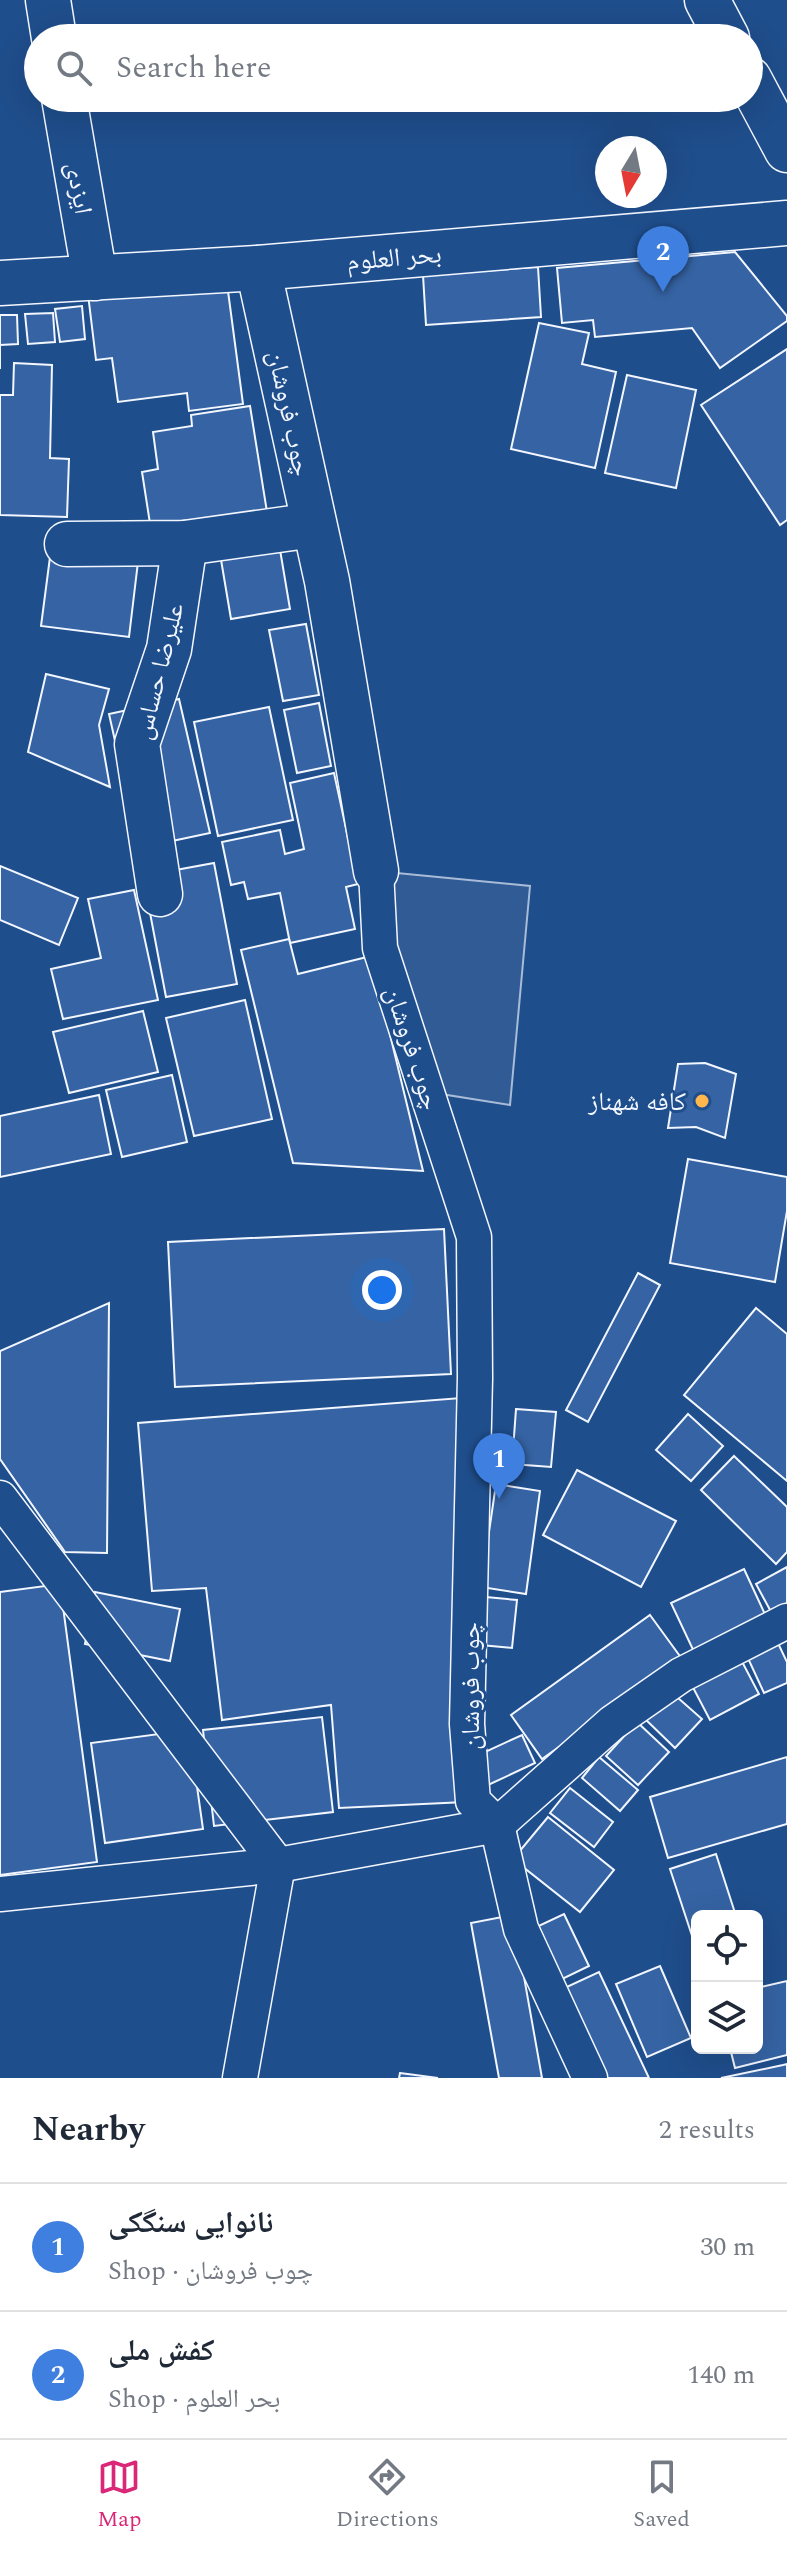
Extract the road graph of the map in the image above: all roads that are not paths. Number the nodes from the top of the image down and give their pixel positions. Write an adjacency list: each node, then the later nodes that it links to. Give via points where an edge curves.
1 (48, 0): 3 (street)
2 (707, 0): 4 (street)
3 (52, 24)
4 (720, 24)
5 (763, 105): 7 (street)
6 (66, 112): 10 (street, ایزدی)
7 (787, 150)
8 (787, 223): 9 (street, بحر العلوم)
9 (258, 268): 10 (street, بحر العلوم); 12 (street, چوب فروشان)
10 (95, 278): 11 (street, بحر العلوم)
11 (0, 283)
12 (314, 525): 13 (street); 15 (street, چوب فروشان)
13 (185, 543): 14 (street); 16 (street, علیرضا حساس, via 169,649 137,744)
14 (67, 544)
15 (376, 871): 19 (street, چوب فروشان, via 380,948 474,1237 467,1724 473,1801)
16 (160, 894)
17 (0, 1498): 20 (street)
18 (787, 1621): 19 (street, via 681,1675 612,1723)
19 (497, 1825): 20 (street); 23 (street, via 521,1929)
20 (278, 1865): 21 (street); 22 (street)
21 (0, 1894)
22 (240, 2078)
23 (590, 2078)

